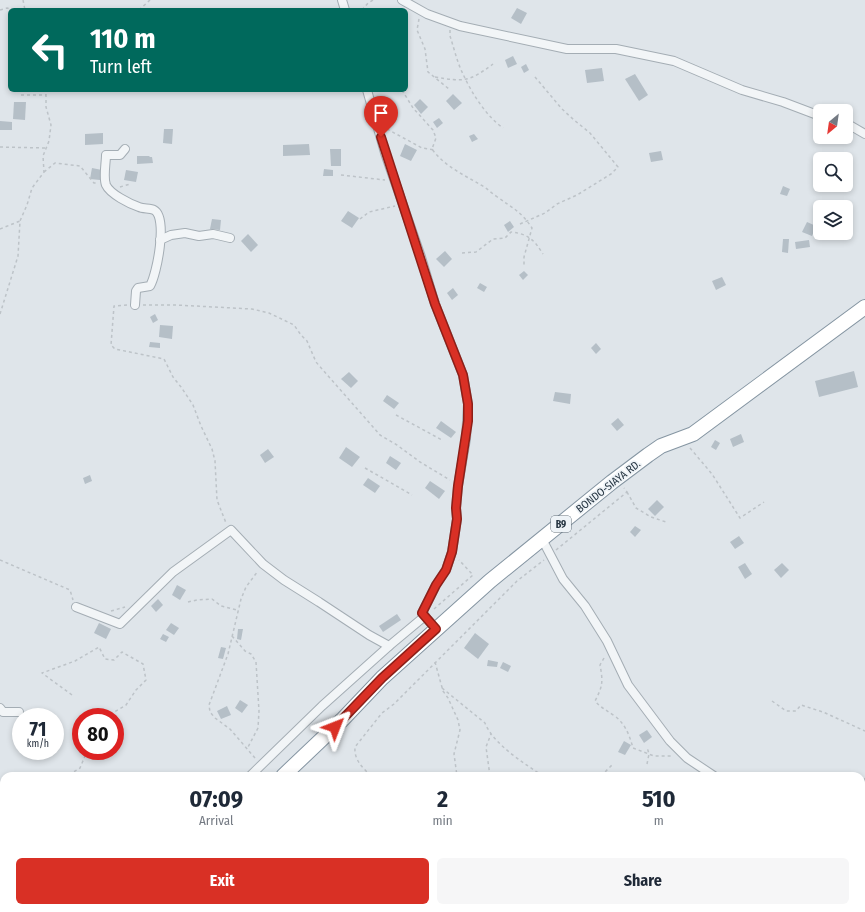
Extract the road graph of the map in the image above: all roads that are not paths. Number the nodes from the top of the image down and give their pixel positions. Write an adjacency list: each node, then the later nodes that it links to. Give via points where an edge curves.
1 (402, 0): 3 (street, via 449,23 567,49 616,49 667,59 742,90)
2 (367, 92): 13 (street, via 435,304 463,375 468,404 452,552 446,570 422,613)
3 (813, 113)
4 (853, 127): 5 (street)
5 (865, 134)
6 (125, 149): 8 (street, via 120,155 106,155 106,184 128,204 154,210 160,216)
7 (230, 238): 8 (street, via 213,234 199,236 185,233)
8 (160, 240): 9 (street, via 153,280 150,286 138,288)
9 (135, 305)
10 (865, 306): 11 (highway, BONDO-SIAYA RD. / B9, via 693,434 661,446 617,478)
11 (542, 540): 14 (highway, BONDO-SIAYA RD. / B9, via 509,564); 20 (street, via 564,579 585,606 607,642 628,685 670,741 684,756)
12 (76, 607): 15 (street, via 120,624 173,572 231,530 263,564 284,580)
13 (425, 616): 14 (street); 15 (street)
14 (436, 629): 19 (highway, BONDO-SIAYA RD. / B9, via 382,678)
15 (389, 646): 18 (street)
16 (0, 708): 17 (street, via 3,712)
17 (12, 712)
18 (254, 772)
19 (287, 772)
20 (708, 772)

